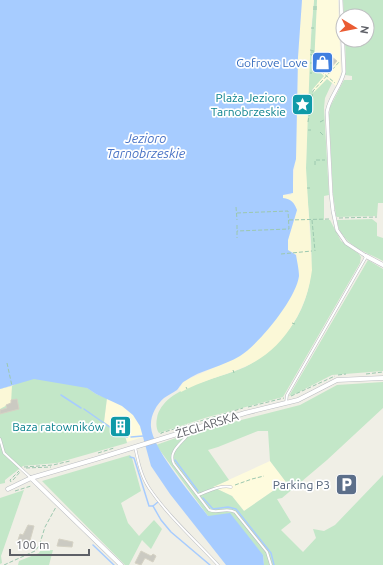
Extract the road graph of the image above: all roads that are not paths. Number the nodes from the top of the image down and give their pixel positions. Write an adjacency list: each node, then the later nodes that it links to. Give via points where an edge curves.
1 (341, 0): 2 (street, via 344,72 327,112 331,194 337,230 343,239)
2 (366, 256): 3 (street); 5 (lane, via 286,398)
3 (383, 265)
4 (383, 378): 5 (street, ŻEGLARSKA, via 337,380 307,396)
5 (286, 403): 6 (street, ŻEGLARSKA)
6 (186, 431): 8 (street, ŻEGLARSKA); 12 (lane, via 186,437 171,459)
7 (0, 439): 9 (lane, via 4,453)
8 (135, 447): 9 (street, ŻEGLARSKA); 14 (lane, via 139,466 149,488)
9 (31, 478): 11 (street, ŻEGLARSKA); 13 (street)
10 (231, 487): 12 (lane, via 217,487)
11 (8, 489)
12 (198, 495): 15 (lane, via 211,511 230,509 235,512 267,552)
13 (121, 565)
14 (218, 565)
15 (271, 565)

